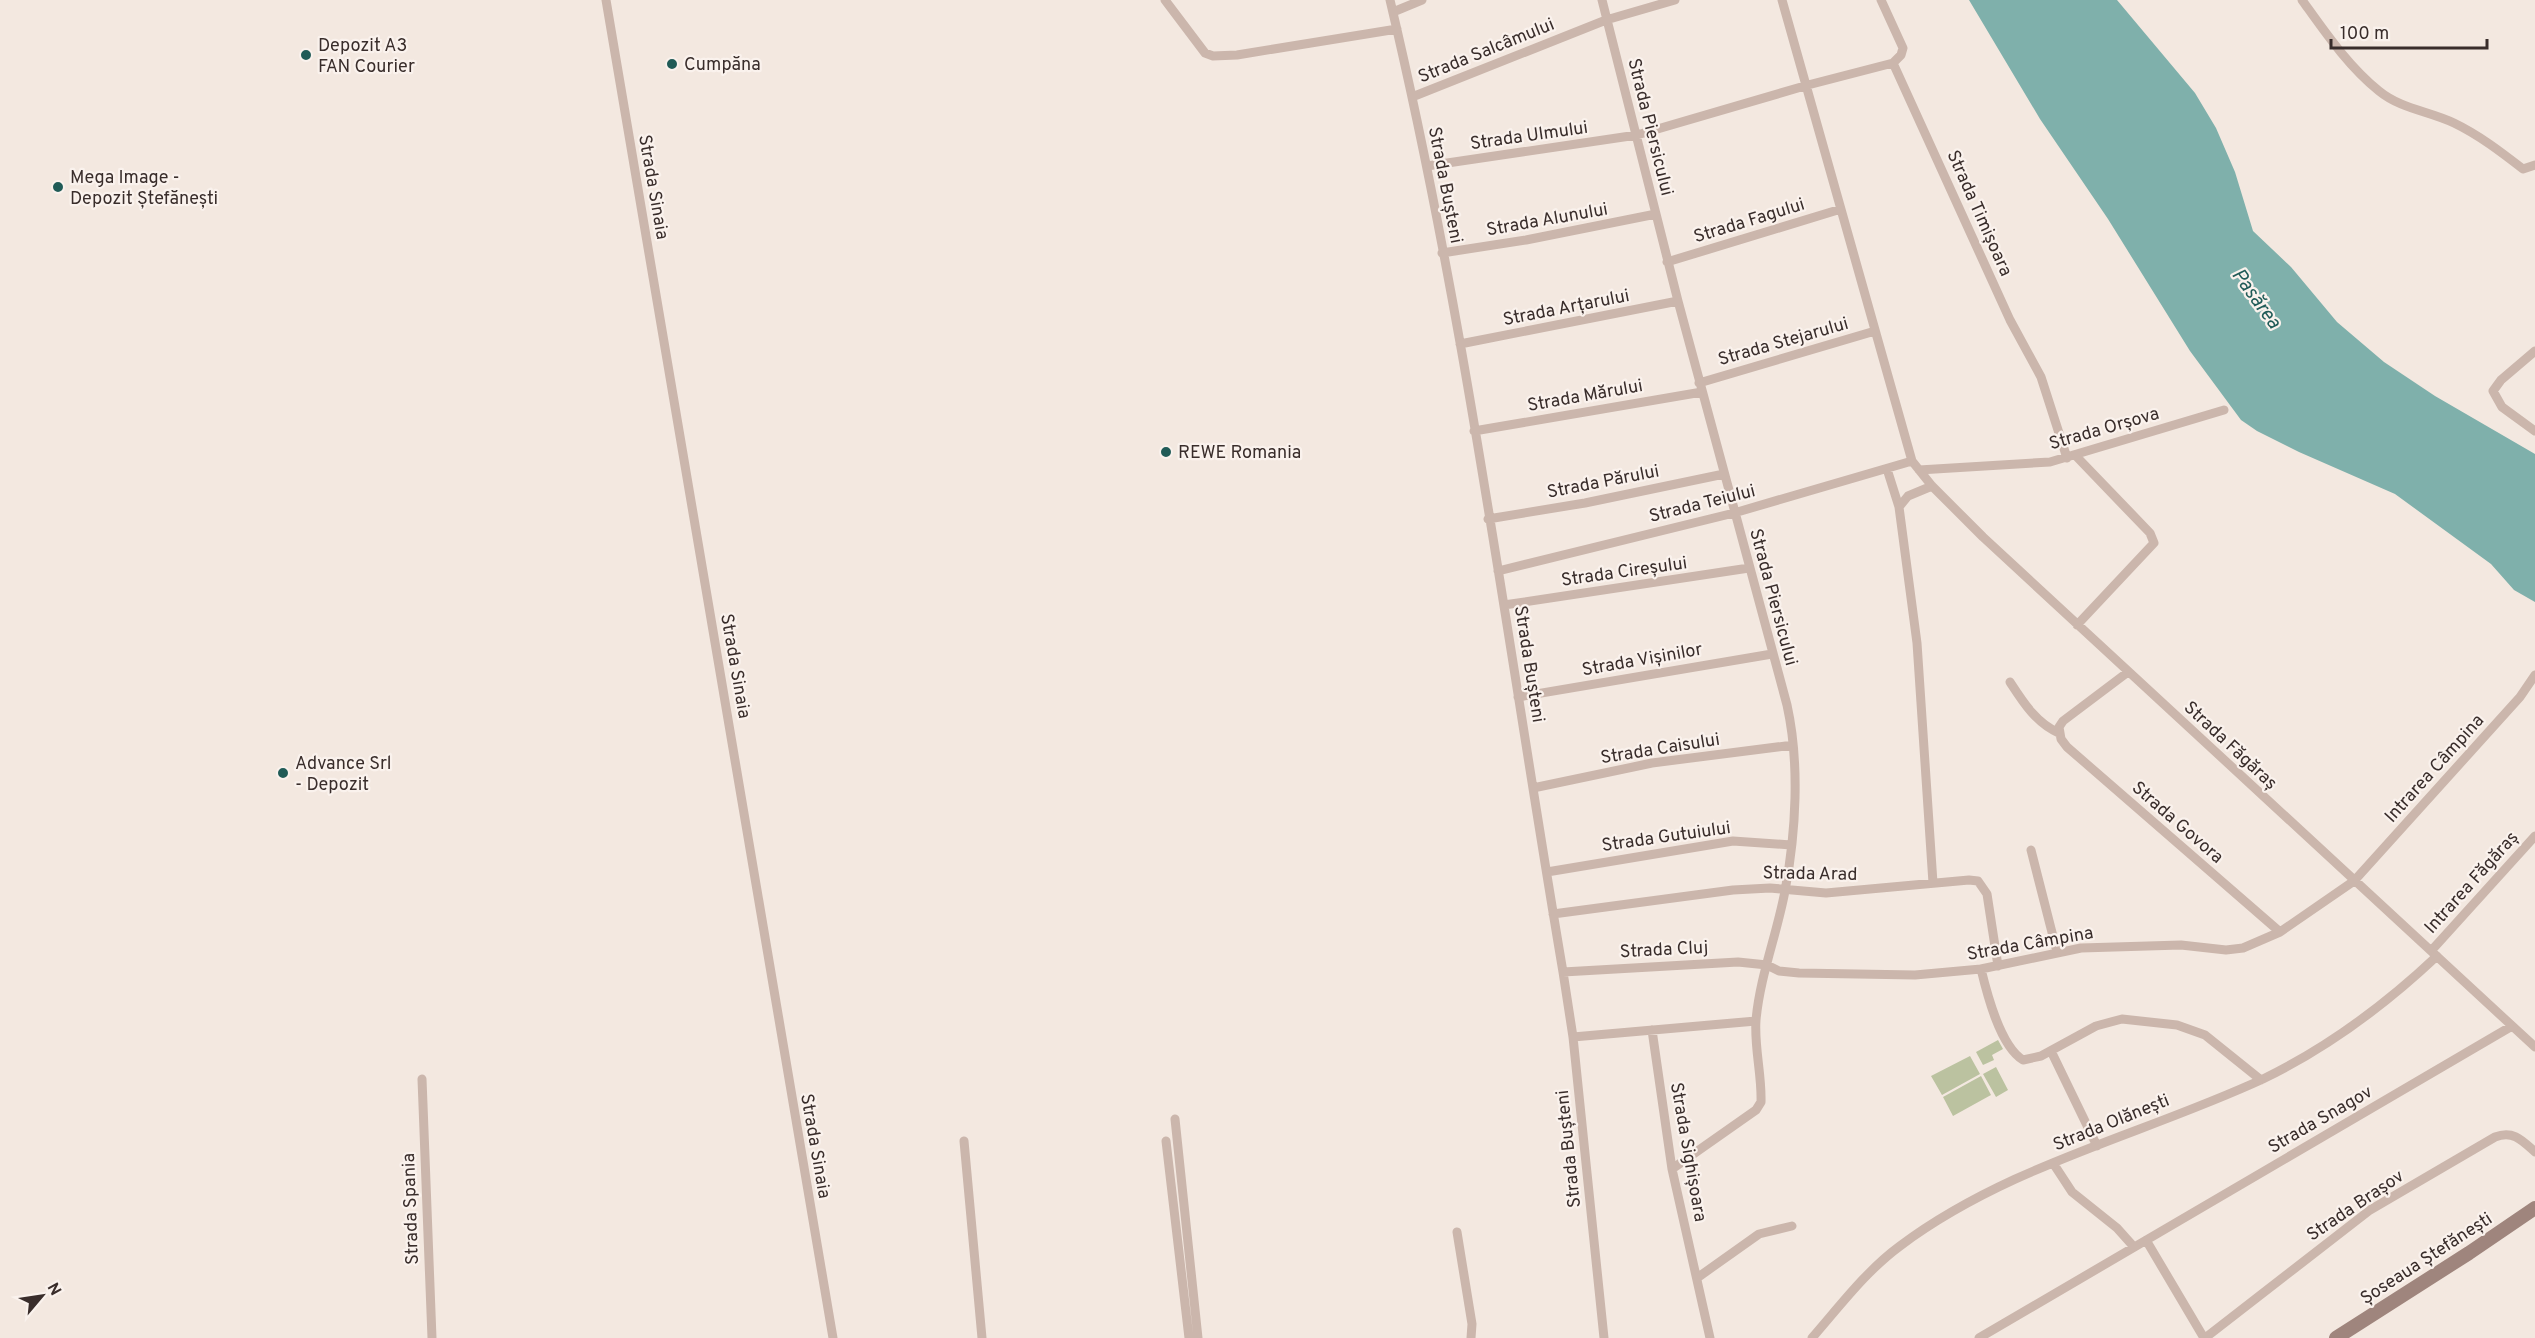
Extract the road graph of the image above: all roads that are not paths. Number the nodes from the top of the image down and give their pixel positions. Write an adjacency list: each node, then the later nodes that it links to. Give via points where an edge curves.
1 (606, 0): 89 (street, Strada Sinaia)
2 (1165, 0): 12 (street, via 1201,49 1213,56)
3 (1390, 0): 10 (street, Strada Bușteni)
4 (1422, 0): 10 (street)
5 (1602, 0): 11 (street, Strada Piersicului)
6 (1675, 0): 11 (street, Strada Salcâmului)
7 (1782, 0): 14 (street)
8 (1881, 0): 13 (street, via 1903,48)
9 (2302, 0): 17 (street, via 2335,45 2379,92 2402,105 2453,122 2523,169)
10 (1393, 12): 12 (street, Strada Bușteni)
11 (1606, 20): 15 (street, Strada Salcâmului); 16 (street, Strada Piersicului)
12 (1397, 29): 15 (street, Strada Bușteni)
13 (1893, 63): 14 (street); 31 (street, Strada Timișoara, via 2010,320 2041,376)
14 (1808, 85): 16 (street, Strada Ulmului); 19 (street)
15 (1412, 97): 18 (street, Strada Bușteni)
16 (1637, 135): 18 (street, Strada Ulmului); 20 (street, Strada Piersicului)
17 (2535, 165)
18 (1426, 166): 21 (street, Strada Bușteni)
19 (1841, 209): 22 (street, Strada Fagului); 24 (street)
20 (1656, 214): 21 (street, Strada Alunului); 22 (street, Strada Piersicului)
21 (1442, 253): 25 (street, Strada Bușteni)
22 (1667, 262): 23 (street, Strada Piersicului)
23 (1678, 301): 25 (street, Strada Arțarului); 27 (street, Strada Piersicului)
24 (1875, 331): 27 (street, Strada Stejarului); 32 (street)
25 (1460, 344): 29 (street, Strada Bușteni)
26 (2535, 351): 30 (street, via 2493,391 2502,407)
27 (1700, 388): 29 (street, Strada Mărului); 35 (street, Strada Piersicului)
28 (2224, 410): 31 (street, Strada Orșova)
29 (1474, 431): 39 (street, Strada Bușteni)
30 (2535, 431)
31 (2071, 457): 34 (street, Strada Orșova, via 2050,462); 43 (street, Strada Timișoara, via 2150,533 2154,543)
32 (1912, 461): 33 (street, Strada Teiului); 34 (street, Strada Făgăraș)
33 (1887, 469): 37 (street); 38 (street, Strada Teiului)
34 (1919, 470): 36 (street, Strada Făgăraș)
35 (1724, 474): 38 (street, Strada Piersicului); 39 (street, Strada Părului)
36 (1932, 486): 37 (street, via 1908,496); 43 (street, Strada Făgăraș)
37 (1899, 507): 57 (street, via 1917,643)
38 (1734, 513): 40 (street, Strada Piersicului); 41 (street, Strada Teiului)
39 (1488, 519): 41 (street, Strada Bușteni)
40 (1749, 568): 42 (street, Strada Cireșului); 44 (street, Strada Piersicului)
41 (1498, 571): 42 (street, Strada Bușteni)
42 (1504, 605): 48 (street, Strada Bușteni)
43 (2078, 626): 45 (street, Strada Făgăraș)
44 (1772, 654): 48 (street, Strada Vișinilor); 50 (street, Strada Piersicului)
45 (2128, 672): 49 (street, via 2063,721); 56 (street, Strada Făgăraș)
46 (2535, 675): 56 (street, Intrarea Câmpina, via 2520,697)
47 (2010, 682): 49 (street, Strada Govora, via 2035,717)
48 (1518, 697): 51 (street, Strada Bușteni)
49 (2059, 733): 60 (street, Strada Govora, via 2067,747)
50 (1793, 745): 51 (street, Strada Caisului, via 1652,763); 53 (street, Strada Piersicului)
51 (1533, 789): 55 (street, Strada Bușteni)
52 (2535, 836): 62 (street, Intrarea Făgăraș)
53 (1791, 845): 55 (street, Strada Gutuiului, via 1733,841); 58 (street, Strada Piersicului)
54 (2031, 850): 61 (street)
55 (1547, 872): 59 (street, Strada Bușteni)
56 (2354, 881): 60 (street, Strada Câmpina); 62 (street, Strada Făgăraș)
57 (1933, 883): 58 (street, Strada Arad, via 1826,893); 64 (street, Strada Arad, via 1969,879 1983,886)
58 (1785, 891): 59 (street, Strada Arad, via 1733,890); 63 (street, Strada Piersicului)
59 (1553, 914): 66 (street, Strada Bușteni)
60 (2280, 932): 61 (street, Strada Câmpina, via 2243,948 2226,950 2137,945)
61 (2057, 952): 64 (street, Strada Câmpina)
62 (2434, 953): 68 (street, Strada Făgăraș); 74 (street, Strada Olănești, via 2389,999 2354,1025)
63 (1767, 964): 65 (street, Strada Câmpina, via 1779,971 1799,974 1945,974); 66 (street, Strada Cluj, via 1738,962); 67 (street, Strada Piersicului)
64 (1998, 966): 65 (street, Strada Câmpina)
65 (1981, 969): 72 (street, via 1990,1002 2007,1041 2019,1057 2031,1060)
66 (1563, 972): 70 (street, Strada Bușteni)
67 (1756, 1021): 69 (street); 81 (street, Strada Piersicului, via 1759,1107)
68 (2512, 1026): 71 (street, Strada Făgăraș); 85 (street, Strada Snagov)
69 (1652, 1030): 70 (street); 81 (street, Strada Sighișoara)
70 (1573, 1037): 94 (street, Strada Bușteni)
71 (2535, 1047)
72 (2051, 1051): 74 (street, via 2110,1021 2177,1025 2211,1039); 78 (street)
73 (422, 1079): 88 (street, Strada Spania)
74 (2261, 1080): 78 (street, Strada Olănești)
75 (1175, 1119): 92 (street)
76 (1166, 1141): 91 (street)
77 (964, 1142): 90 (street)
78 (2097, 1146): 80 (street, Strada Olănești)
79 (2535, 1152): 98 (street, Strada Brașov, via 2514,1135 2502,1135 2487,1142 2370,1210)
80 (2053, 1163): 86 (street, via 2072,1192); 96 (street, Strada Olănești, via 1991,1190 1900,1245 1866,1276)
81 (1672, 1169): 87 (street, Strada Sighișoara)
82 (2535, 1208): 99 (main road, Șoseaua Ștefănești)
83 (1792, 1226): 87 (street, via 1759,1234)
84 (1457, 1232): 93 (street)
85 (2146, 1240): 86 (street, Strada Snagov); 98 (street)
86 (2134, 1247): 97 (street, Strada Snagov)
87 (1697, 1278): 95 (street, Strada Sighișoara)
88 (432, 1338)
89 (833, 1338)
90 (982, 1338)
91 (1189, 1338)
92 (1198, 1338)
93 (1471, 1338)
94 (1604, 1338)
95 (1710, 1338)
96 (1812, 1338)
97 (1979, 1338)
98 (2204, 1338)
99 (2336, 1338)

